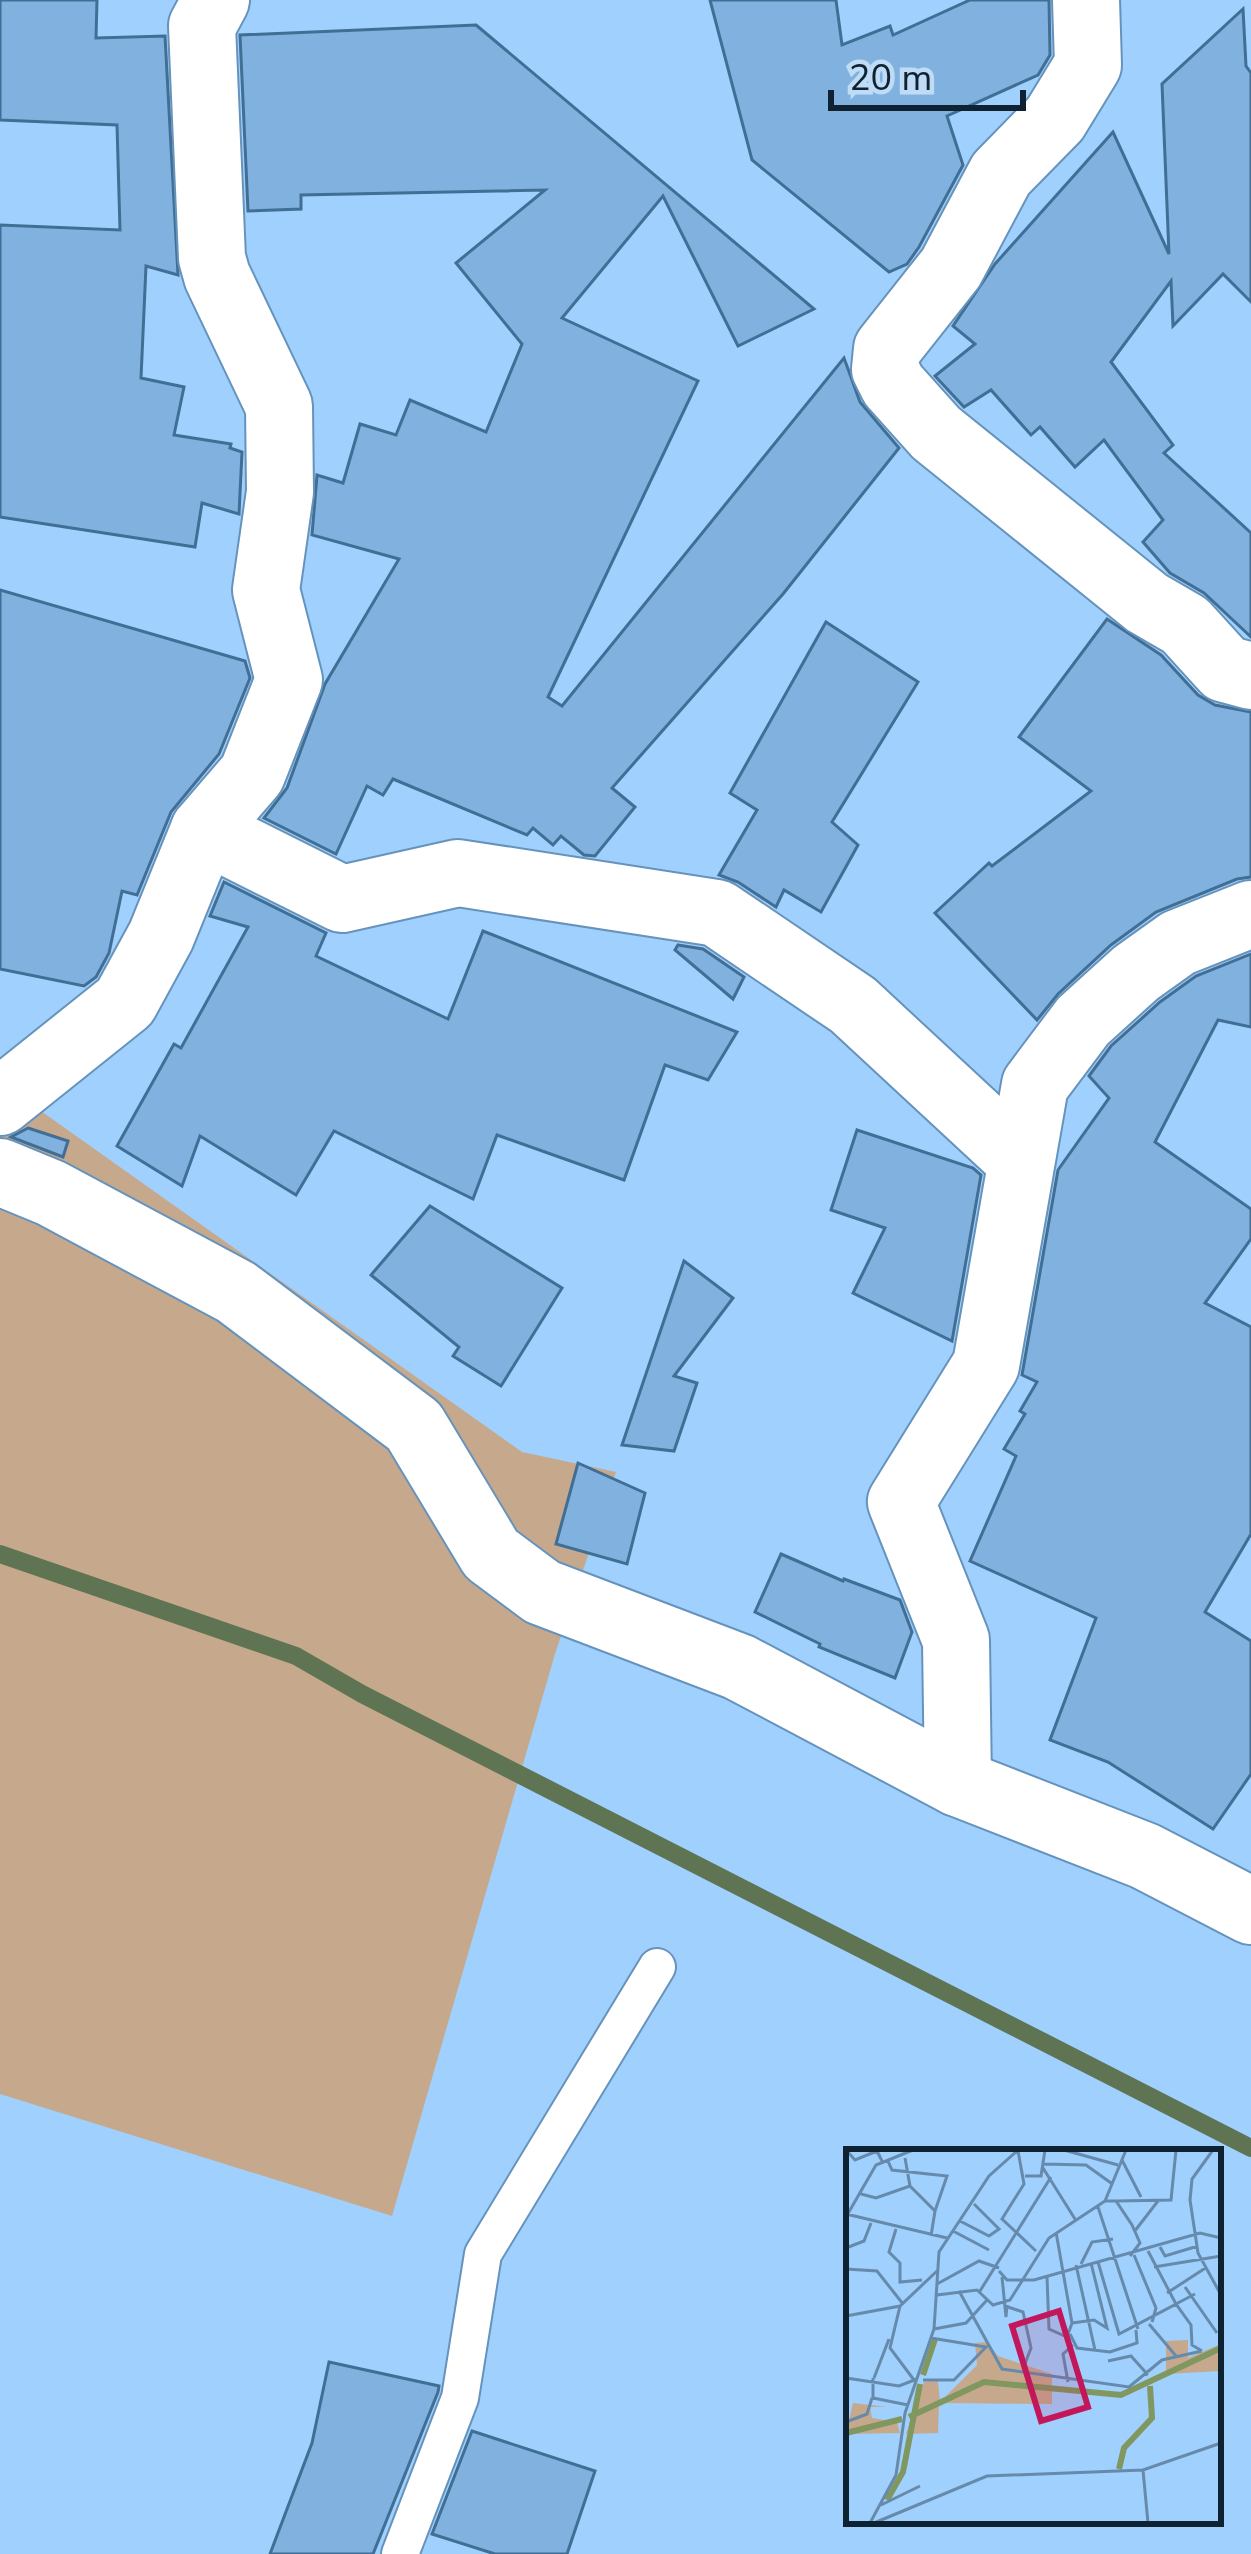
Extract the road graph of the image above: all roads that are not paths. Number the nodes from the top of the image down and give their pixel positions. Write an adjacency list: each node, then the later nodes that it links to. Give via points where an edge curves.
1 (215, 0): 4 (street, via 202,26 212,258 279,406 280,492 266,590 289,680 252,774)
2 (1086, 0): 3 (street, via 1088,65 1055,119 1001,174 952,268 887,349 885,369 936,433 1186,626 1225,669)
3 (1251, 676)
4 (204, 830): 6 (street, via 125,1002); 7 (street, via 342,899 458,873 717,913 853,1006)
5 (1251, 914): 7 (street, via 1178,944 1083,1021 1035,1085)
6 (0, 1102)
7 (1019, 1159): 9 (street, via 986,1365 901,1502 956,1640)
8 (0, 1172): 9 (street, via 236,1292 414,1426 491,1554 542,1592 739,1667)
9 (958, 1784): 10 (street, via 1145,1856)
10 (1251, 1911)
11 (657, 1966): 12 (lane, via 484,2254 460,2398)
12 (400, 2554)

